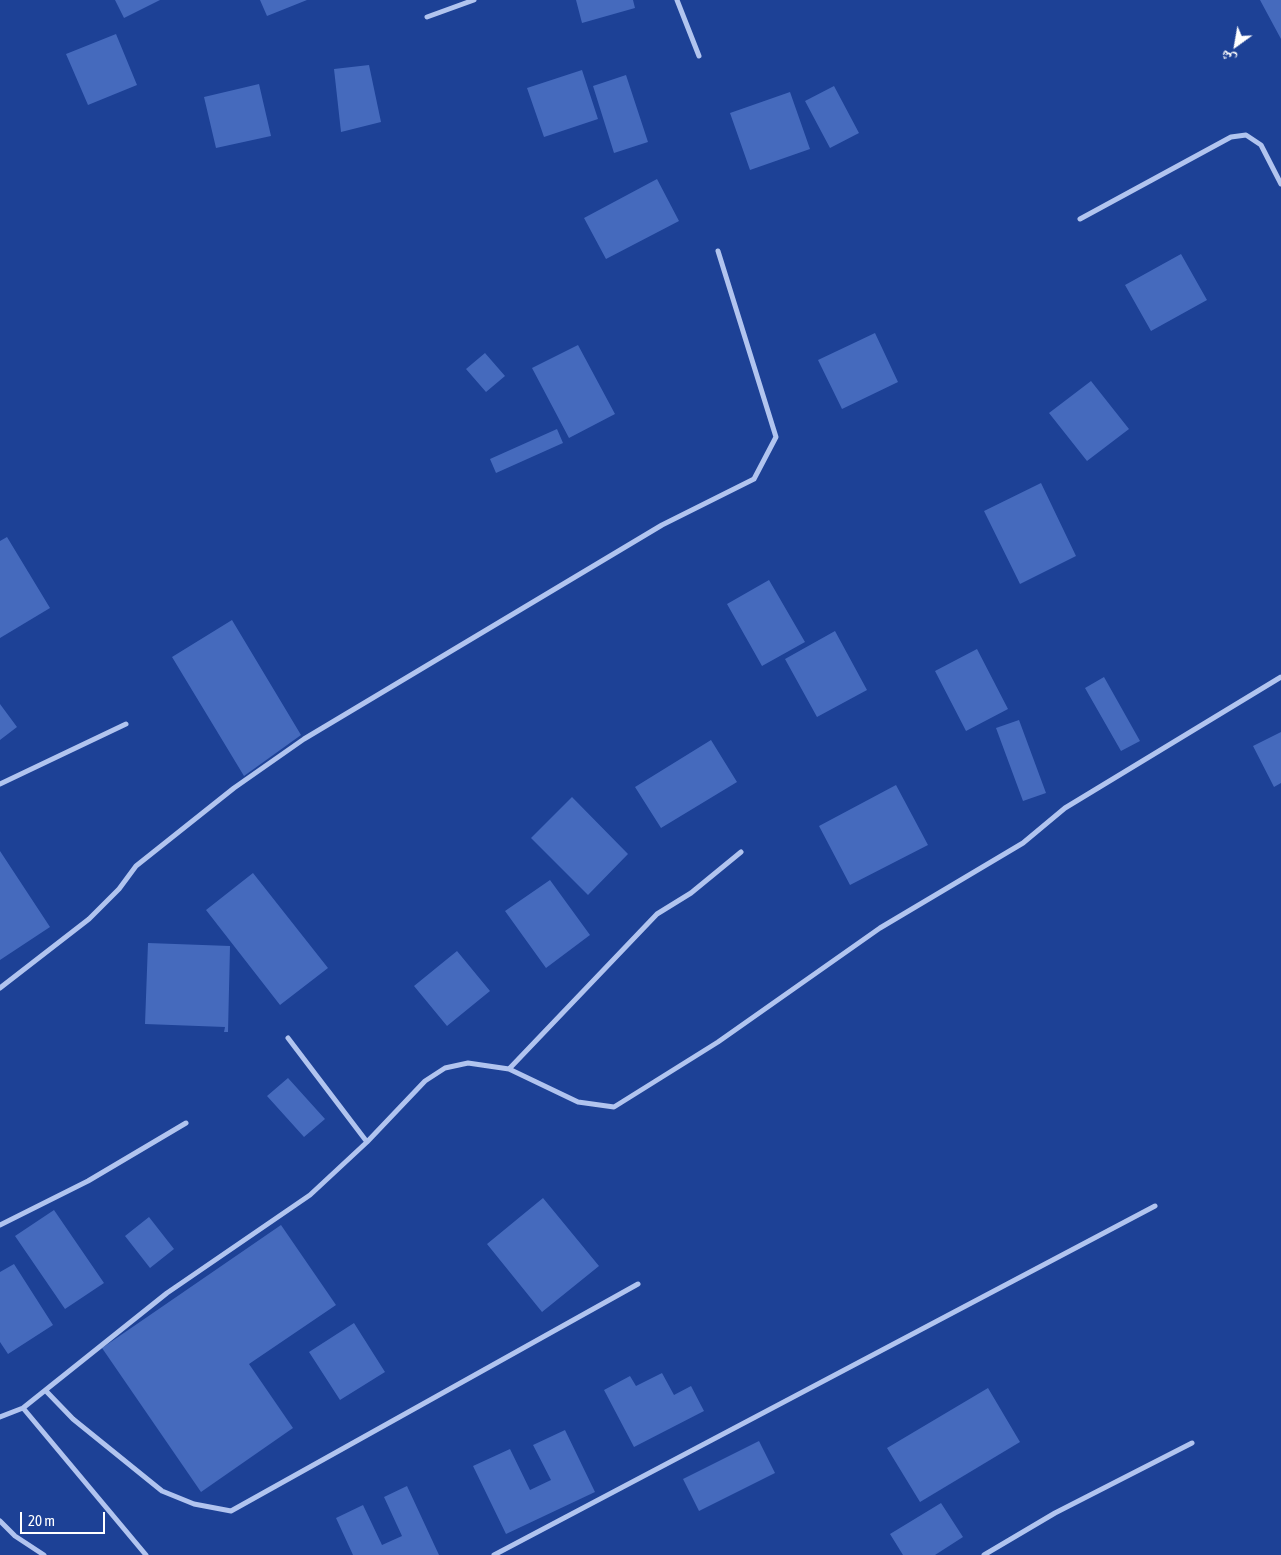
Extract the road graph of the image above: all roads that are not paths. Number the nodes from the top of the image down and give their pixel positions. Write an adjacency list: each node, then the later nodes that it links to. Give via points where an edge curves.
1 (474, 0): 3 (street)
2 (677, 0): 4 (street)
3 (428, 17)
4 (699, 56)
5 (1281, 184): 6 (street, via 1261,145 1246,135 1231,137)
6 (1080, 219)
7 (718, 251): 12 (street, via 776,437 754,479 662,525 304,739 234,788 136,866 90,919)
8 (1281, 677): 14 (street, via 1065,808 1023,843 880,928 718,1042 614,1107 578,1102)
9 (126, 724): 10 (street)
10 (0, 784)
11 (741, 852): 14 (street, via 690,893 657,914)
12 (0, 988)
13 (288, 1038): 16 (street)
14 (509, 1069): 16 (street, via 468,1063 445,1068 425,1081)
15 (186, 1123): 18 (street, via 88,1181)
16 (367, 1142): 20 (street, via 310,1195 167,1293)
17 (1155, 1206): 27 (street)
18 (0, 1225)
19 (638, 1284): 20 (street, via 231,1511 194,1504 162,1491 73,1419)
20 (46, 1391): 21 (street)
21 (24, 1408): 22 (street); 26 (street)
22 (0, 1417)
23 (1192, 1443): 28 (street, via 1056,1513)
24 (0, 1522): 25 (street)
25 (44, 1555)
26 (146, 1555)
27 (494, 1555)
28 (984, 1555)

